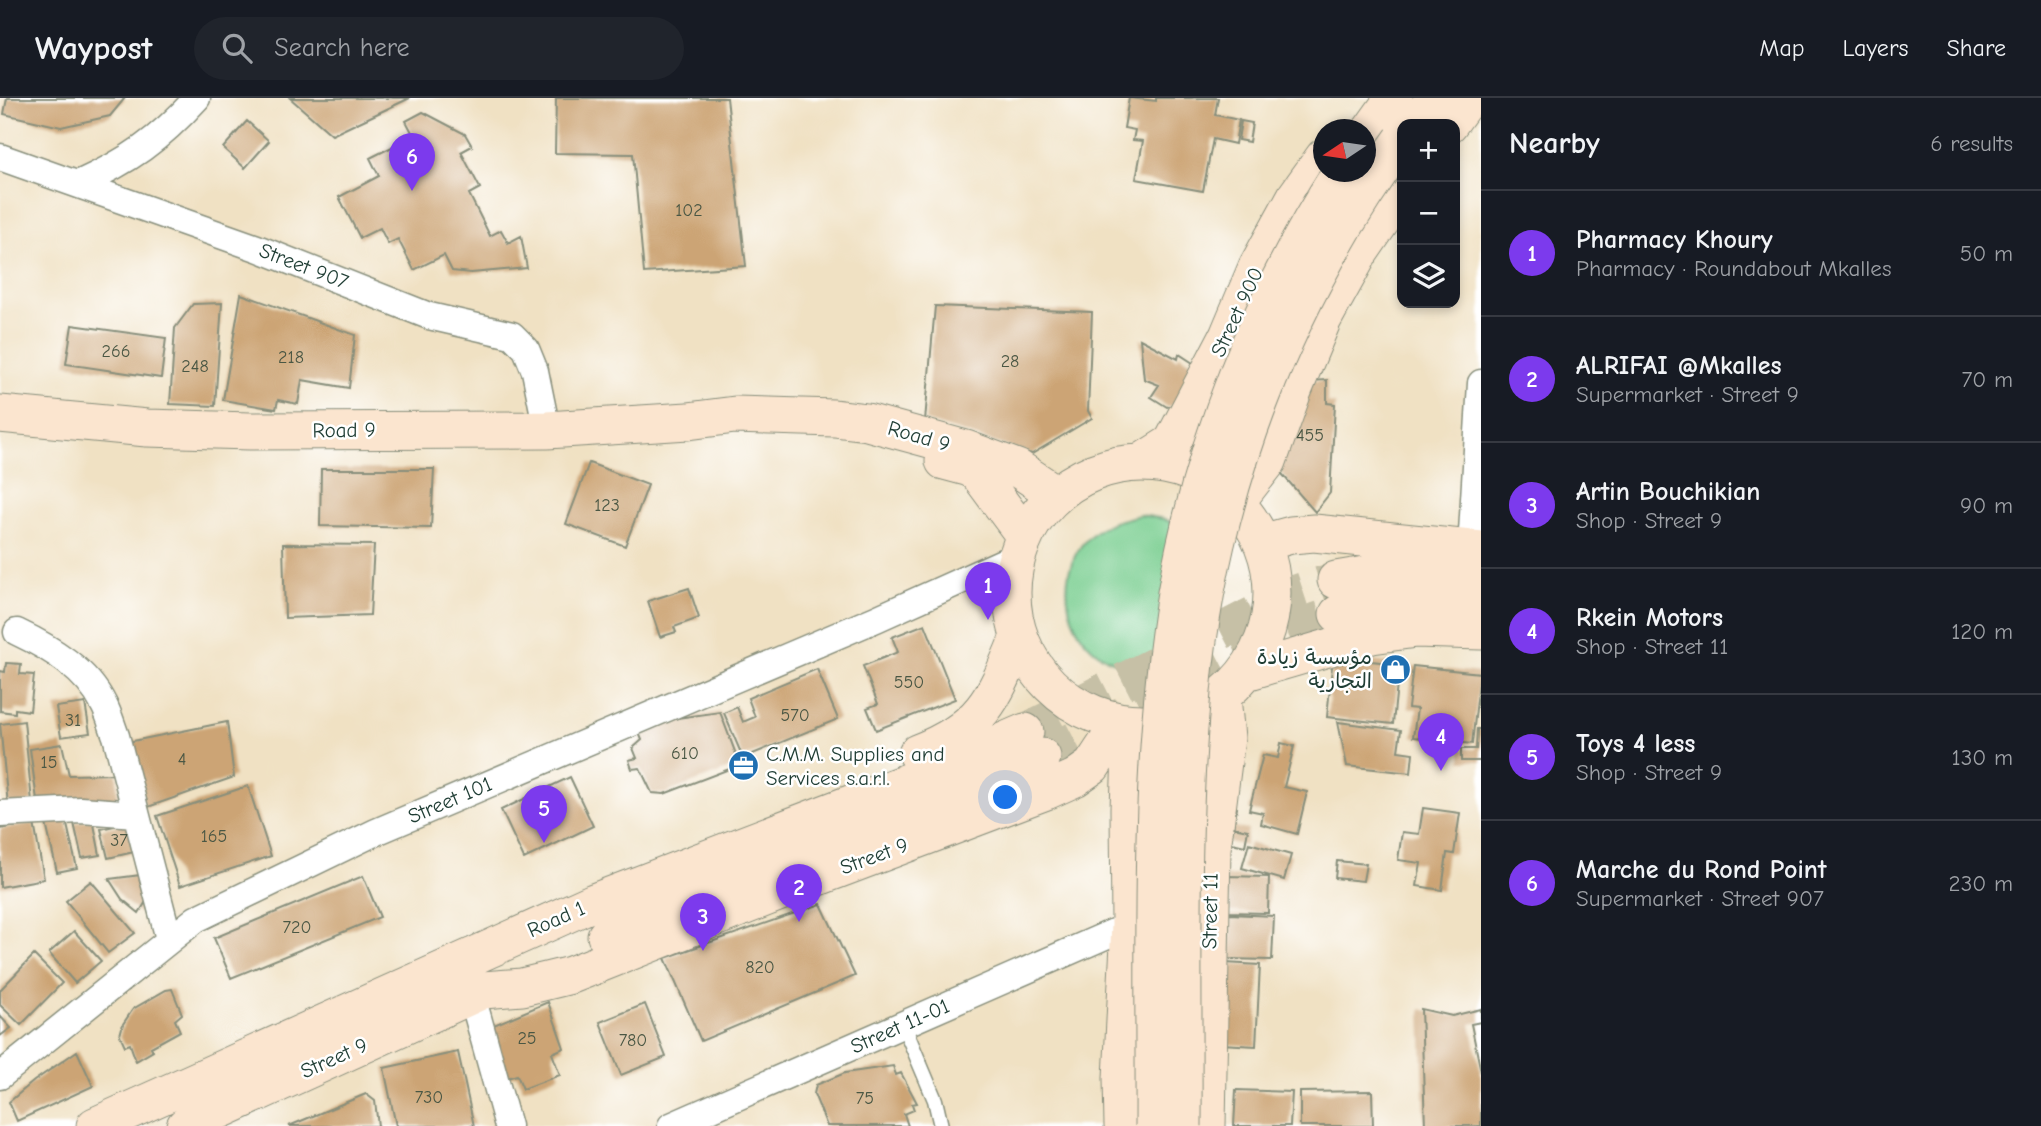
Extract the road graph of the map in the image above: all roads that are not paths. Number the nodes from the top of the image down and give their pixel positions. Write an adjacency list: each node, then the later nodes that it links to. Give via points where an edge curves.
1 (197, 98): 9 (street, via 144,149)
2 (1436, 98): 4 (street)
3 (1468, 98): 5 (street)
4 (1387, 118): 43 (street, bridge, via 1370,184 1303,303 1243,443 1217,535 1191,704)
5 (1453, 119)
6 (0, 157): 9 (street, Street 907)
7 (1313, 172): 15 (street, Street 900, via 1257,267 1228,336 1172,443)
8 (1335, 182): 42 (street, bridge, via 1308,223 1239,370 1199,492 1177,593 1163,705 1156,846)
9 (78, 184): 14 (street, Street 907, via 429,316 512,335 526,349 535,371)
10 (1397, 198): 17 (street, via 1323,319 1268,461)
11 (1481, 383): 20 (street)
12 (0, 414): 14 (street, Road 9, via 206,431)
13 (688, 421): 14 (street, Road 9); 16 (street, Road 9, via 735,415 867,422 1017,468); 19 (street, Road 9, via 847,437 970,468 985,481)
14 (547, 430)
15 (1145, 460): 16 (street, via 1092,471); 17 (street, via 1208,480)
16 (1056, 494): 19 (street, via 1038,513)
17 (1236, 502): 18 (street)
18 (1262, 543): 20 (street, via 1314,533); 25 (street, via 1272,587 1267,632)
19 (1020, 546): 24 (street, via 1011,597); 31 (street, Street 101, via 876,619 376,832 196,919)
20 (1478, 558): 21 (street, via 1422,570 1389,571 1337,597 1374,605 1418,600)
21 (1481, 603)
22 (1481, 631): 25 (street, via 1416,629 1372,635)
23 (17, 632): 29 (street, via 61,655 104,704)
24 (1019, 637): 26 (street, via 1041,677 1077,707); 32 (street, via 983,711 943,743 582,889)
25 (1234, 684): 26 (street, via 1180,719); 44 (street, Street 11, via 1212,849)
26 (1126, 723): 30 (street); 33 (street, Street 9, via 1092,766 1046,791 571,975)
27 (1033, 744): 32 (street, Road 1, via 931,773 594,902); 33 (street, Street 9)
28 (0, 814): 29 (street, via 81,810)
29 (136, 814): 31 (street)
30 (1129, 925): 34 (street, Street 11-01); 41 (street)
31 (169, 939): 35 (street, Street 101)
32 (468, 957): 36 (street, Road 1)
33 (478, 993): 37 (street, Street 9); 38 (street)
34 (903, 1024): 39 (street, Street 11-01); 40 (lane)
35 (0, 1076)
36 (94, 1126)
37 (185, 1126)
38 (508, 1126)
39 (671, 1126)
40 (941, 1126)
41 (1123, 1126)
42 (1154, 1126)
43 (1183, 1126)
44 (1207, 1126)

